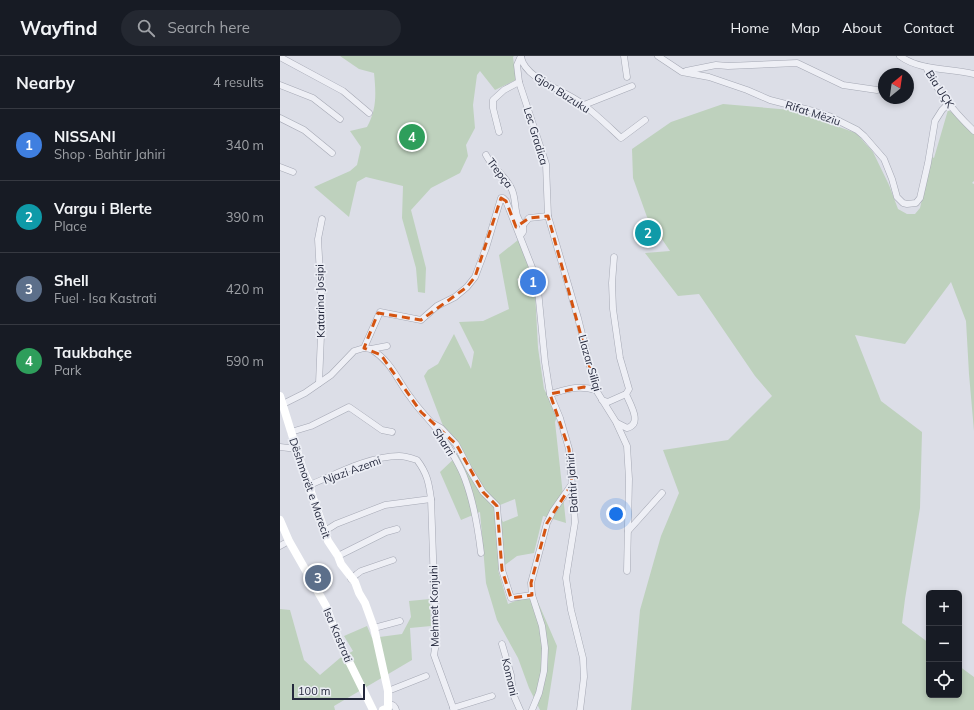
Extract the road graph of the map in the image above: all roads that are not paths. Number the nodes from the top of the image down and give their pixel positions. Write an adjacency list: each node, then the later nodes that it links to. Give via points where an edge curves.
1 (521, 56): 10 (street, Lec Gradica, via 517,65); 15 (street, Gjon Buzuku, via 522,63 532,74)
2 (624, 56): 9 (street)
3 (658, 56): 7 (street)
4 (900, 56): 6 (street, Bia UÇK)
5 (280, 58): 16 (street, via 343,91)
6 (926, 67): 8 (street); 14 (street, Bia UÇK)
7 (682, 72): 13 (street, via 716,65 797,64 843,85); 14 (street, Rifat Mëziu, via 709,77 770,100 829,116 857,130 884,159 897,197 907,204 916,203 920,198 935,121)
8 (974, 74)
9 (627, 77)
10 (519, 82): 21 (street, via 493,100); 26 (street, Lec Gradica, via 546,164)
11 (280, 85): 18 (street, via 313,98)
12 (632, 86): 15 (street)
13 (877, 90)
14 (949, 103): 20 (street, Bia UÇK)
15 (584, 105): 19 (street, Gjon Buzuku, via 621,138)
16 (369, 113)
17 (280, 118): 22 (street, via 304,130)
18 (340, 119)
19 (645, 120)
20 (974, 131)
21 (499, 132)
22 (332, 154)
23 (486, 156): 28 (street, Trepça, via 513,191 518,216)
24 (280, 167): 25 (street)
25 (293, 172)
26 (548, 216): 28 (street, via 530,218); 35 (street, Llazar Siliqi)
27 (322, 219): 34 (street, Katarina Josipi, via 318,239 322,305)
28 (523, 225): 29 (street)
29 (520, 236): 32 (street, Bahtir Jahiri, via 506,201 501,198 475,277 467,287 455,297 437,306 421,320 380,312); 36 (street, Bahtir Jahiri, via 538,290)
30 (614, 257): 37 (street, via 614,309 620,358 629,389)
31 (387, 346): 33 (street)
32 (364, 348): 33 (street); 34 (street, via 350,354 341,366)
33 (371, 349): 40 (street, Sharri, via 389,364 410,398)
34 (319, 383): 38 (street, via 305,393)
35 (596, 390): 36 (street, via 584,387); 39 (street, Llazar Siliqi)
36 (550, 394): 47 (street, Bahtir Jahiri, via 569,449)
37 (626, 394): 39 (street, via 608,402); 41 (street, via 636,419 632,427 627,428)
38 (281, 400): 42 (street, Dëshmorët e Marecit)
39 (602, 400): 41 (street, Llazar Siliqi)
40 (430, 422): 57 (street, Sharri, via 465,478 475,514); 62 (street, via 441,428 456,444 483,492 497,506 502,570 511,598)
41 (616, 422): 54 (street, Llazar Siliqi, via 627,446)
42 (291, 432): 43 (street, via 311,426 349,407 382,430); 45 (street, Dëshmorët e Marecit)
43 (392, 432)
44 (280, 447): 45 (street)
45 (297, 449): 48 (street, Dëshmorët e Marecit)
46 (417, 460): 48 (street, Njazi Azemi, via 400,456 385,458); 50 (street, Mehmet Konjuhi, via 425,470)
47 (572, 484): 62 (street, via 547,523 531,583); 75 (street, Bahtir Jahiri, via 574,522 566,578 583,658 584,677)
48 (310, 485): 53 (street, Dëshmorët e Marecit)
49 (662, 493): 54 (street)
50 (432, 499): 53 (street, via 385,505); 70 (street, Mehmet Konjuhi, via 436,642 434,655)
51 (280, 520): 55 (street, Isa Kastrati)
52 (397, 529): 58 (street)
53 (324, 531): 58 (street, Dëshmorët e Marecit)
54 (628, 532): 60 (street, Llazar Siliqi)
55 (289, 541): 56 (street); 71 (street, Isa Kastrati, via 326,606 337,637)
56 (280, 546)
57 (481, 553)
58 (338, 556): 61 (street, Dëshmorët e Marecit)
59 (393, 560): 61 (street, via 357,574)
60 (627, 571)
61 (351, 580): 64 (street, Dëshmorët e Marecit, via 355,582)
62 (532, 595): 74 (street, via 542,626 545,648 544,671)
63 (400, 621): 64 (street)
64 (374, 628): 67 (street, Dëshmorët e Marecit)
65 (502, 644): 73 (street, Komani, via 513,694)
66 (426, 676): 67 (street)
67 (388, 691): 69 (street, Dëshmorët e Marecit)
68 (492, 696): 70 (street)
69 (386, 709): 72 (street, via 390,704 395,706)
70 (453, 709)
71 (373, 710)
72 (396, 710)
73 (520, 710)
74 (532, 710)
75 (580, 710)

